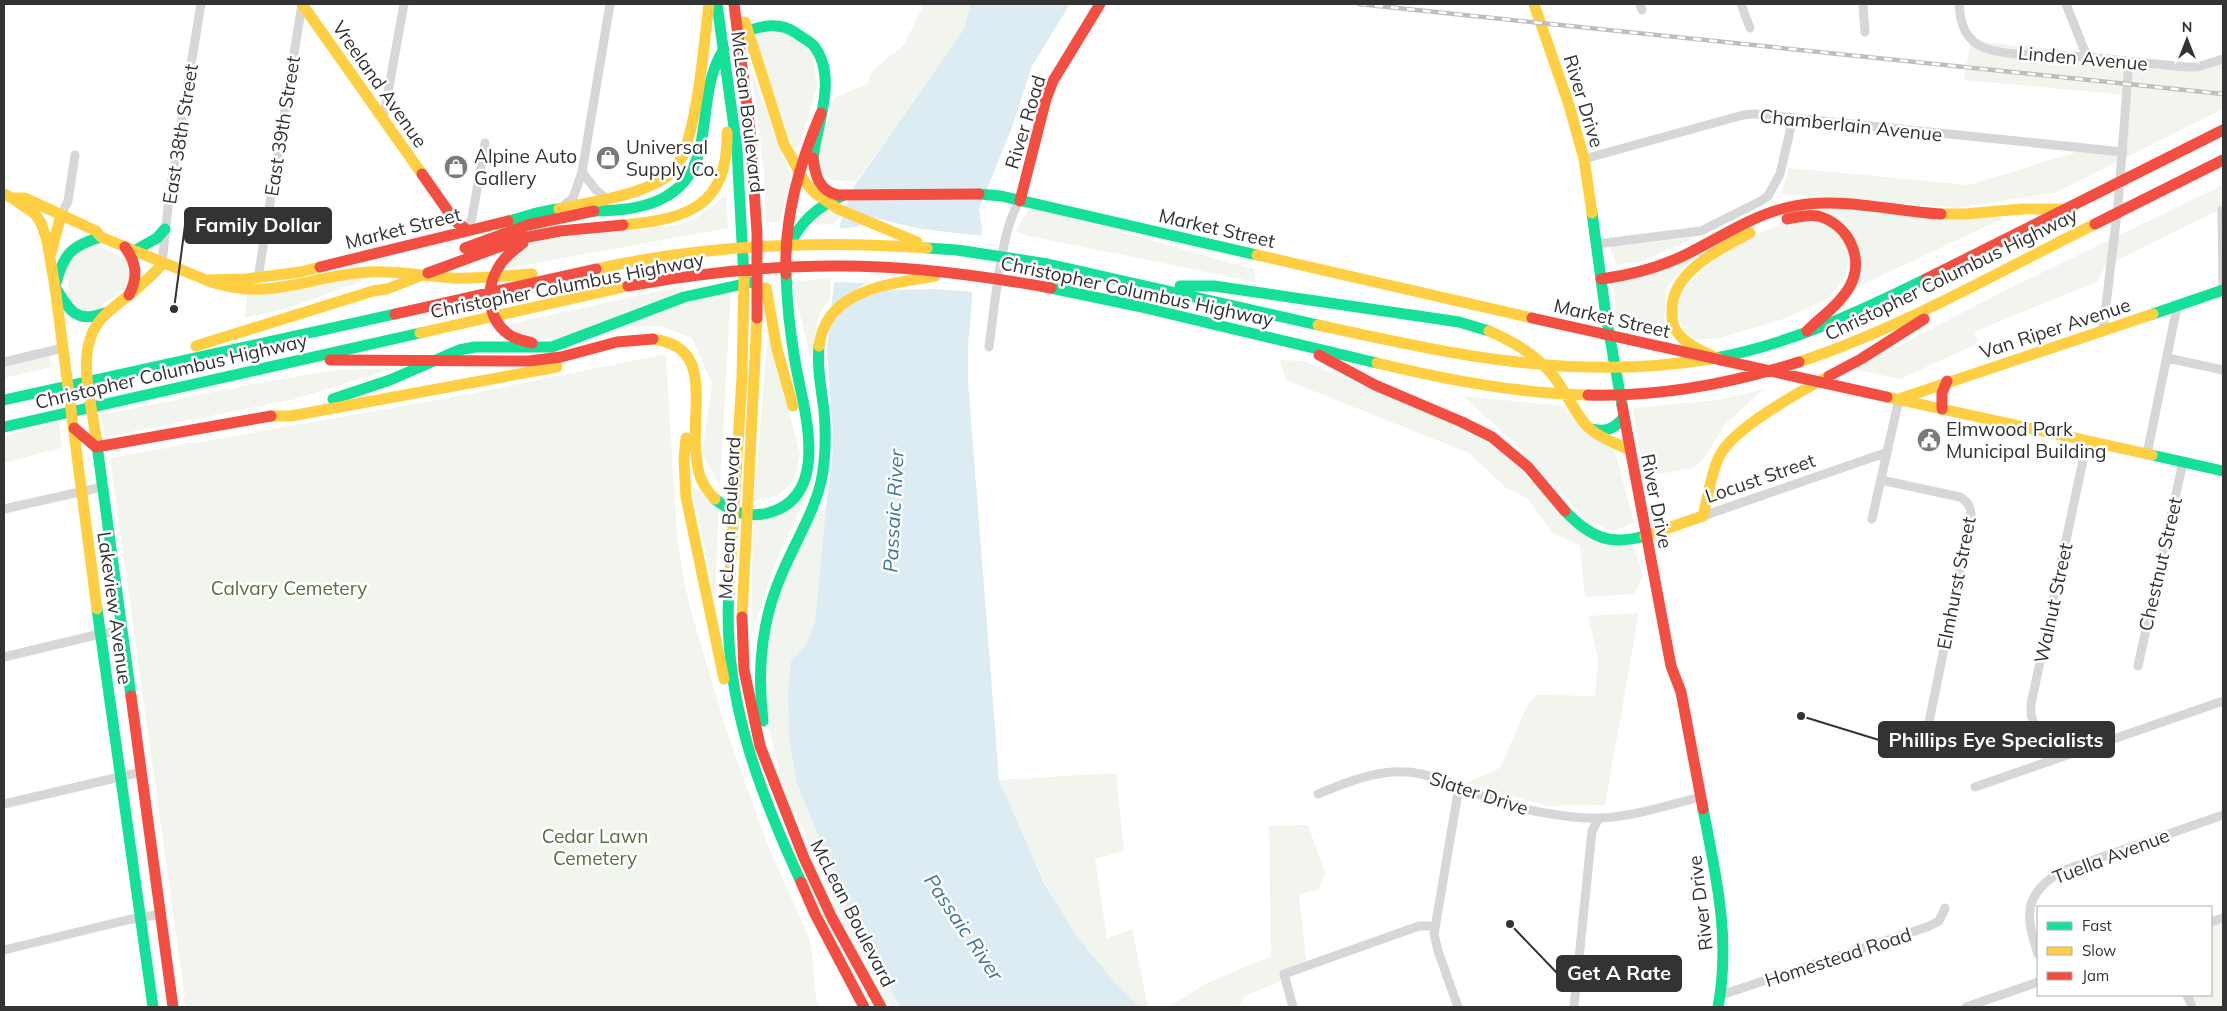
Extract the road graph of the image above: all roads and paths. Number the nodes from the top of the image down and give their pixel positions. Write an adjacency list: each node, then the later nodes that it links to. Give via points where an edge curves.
1 (201, 4): 41 (street, East 38th Street)
2 (302, 4): 23 (main road, Vreeland Avenue); 56 (street, East 39th Street)
3 (404, 4): 23 (street)
4 (610, 4): 30 (street)
5 (709, 4): 33 (main road, Market Street, via 696,100 682,157 667,177 653,186)
6 (717, 4): 17 (main road, McLean Boulevard)
7 (734, 4): 43 (main road, McLean Boulevard, via 750,130)
8 (741, 4): 47 (main road, via 791,162 802,179 815,193 848,214)
9 (1100, 4): 34 (main road, River Road, via 1053,81)
10 (1534, 4): 28 (main road, River Drive)
11 (1741, 4): 15 (street)
12 (1863, 4): 16 (street)
13 (1959, 4): 18 (street, Linden Avenue, via 1962,26 1973,41 1992,51)
14 (2066, 4): 18 (street)
15 (1750, 28)
16 (1865, 32)
17 (721, 38): 44 (main road, via 727,137 722,172 712,194 702,206 674,220); 116 (main road, McLean Boulevard, via 737,149 743,240 742,377 728,604 730,660 741,725)
18 (2087, 57): 20 (street, Linden Avenue)
19 (2223, 59): 20 (street, Linden Avenue, via 2197,67)
20 (2129, 62): 26 (street)
21 (821, 113): 32 (main road, via 814,148 815,173 827,192); 39 (main road, via 825,95 824,68 819,53 799,33 786,27 768,24 754,27 729,43 720,54 714,70 701,144 684,182 668,196 653,203); 49 (main road, via 795,182)
22 (1792, 118): 26 (street, Chamberlain Avenue); 28 (street, Chamberlain Avenue, via 1743,115); 46 (street, via 1776,186 1759,202 1701,231)
23 (384, 120): 42 (main road, Vreeland Avenue, via 455,222)
24 (2223, 130): 37 (main road, Christopher Columbus Highway)
25 (485, 143): 42 (street)
26 (2123, 152): 35 (street)
27 (75, 155): 40 (street, via 68,201)
28 (1584, 159): 46 (main road, River Drive)
29 (2223, 160): 35 (main road, Christopher Columbus Highway)
30 (582, 172): 33 (street); 36 (street, via 573,198)
31 (8, 196): 40 (main road, Market Street, via 25,198); 50 (main road, via 40,221 46,235)
32 (842, 196): 34 (main road, Market Street, via 993,195); 49 (main road, via 826,202 805,218)
33 (606, 198): 36 (main road, Market Street)
34 (1020, 201): 69 (main road, Market Street); 73 (street, via 1014,209 1007,234)
35 (2122, 206): 54 (main road, Christopher Columbus Highway, via 2104,219); 67 (street)
36 (559, 209): 39 (main road); 42 (main road, Market Street)
37 (2066, 209): 57 (main road, via 1946,214 1809,204 1764,215 1649,270); 68 (main road, Christopher Columbus Highway, via 1886,299)
38 (2222, 210): 61 (street)
39 (594, 211): 62 (main road, via 532,223 497,234)
40 (61, 215): 45 (main road, Market Street); 50 (main road, Lakeview Avenue)
41 (165, 229): 48 (main road, via 149,244); 51 (street, East 38th Street)
42 (467, 230): 56 (main road, Market Street, via 300,272)
43 (757, 233): 97 (main road, via 777,349); 122 (main road, McLean Boulevard, via 757,324 741,601 744,670 760,746)
44 (545, 234): 62 (main road, via 501,245 387,289); 71 (main road, via 528,240 506,255 492,277 488,298 494,318 517,339)
45 (101, 237): 48 (main road, Market Street); 60 (main road, via 70,250 61,263)
46 (1596, 244): 57 (main road, River Drive)
47 (931, 247): 53 (main road, Christopher Columbus Highway, via 830,243 729,248); 59 (main road, Christopher Columbus Highway, via 1013,258)
48 (129, 249): 51 (main road, Market Street); 63 (main road, via 137,271)
49 (784, 257): 66 (main road)
50 (49, 260): 60 (main road, Lakeview Avenue)
51 (162, 264): 58 (main road, Market Street); 63 (main road, Lakeview Avenue, via 150,280)
52 (847, 265): 55 (main road, Christopher Columbus Highway); 71 (main road, via 822,273 731,285 670,302); 76 (main road, Christopher Columbus Highway, via 730,271 649,282)
53 (607, 267): 58 (main road, via 479,278 358,272 254,290 224,288); 79 (main road, Christopher Columbus Highway)
54 (2003, 270): 72 (main road, Christopher Columbus Highway, via 1870,335 1802,362 1741,380 1692,389 1632,395 1506,390); 104 (main road, via 1861,360 1799,392 1759,418 1728,444 1719,456)
55 (952, 272): 72 (main road, Christopher Columbus Highway, via 1011,280); 91 (main road, via 866,290 845,300 834,311 820,340 818,361 825,426)
56 (258, 278): 58 (main road, Market Street)
57 (1601, 279): 69 (main road, River Drive)
58 (206, 280)
59 (1145, 285): 68 (main road, Christopher Columbus Highway, via 1410,345 1527,366 1576,370 1627,370 1672,365 1749,351); 88 (main road, via 1214,286 1459,322 1503,336 1528,352 1557,379)
60 (55, 287): 65 (main road, via 74,315 88,318); 74 (main road, Lakeview Avenue)
61 (2223, 290): 64 (main road, Van Riper Avenue)
62 (373, 291): 79 (main road, via 166,354)
63 (129, 295): 65 (main road, Lakeview Avenue)
64 (2177, 307): 67 (main road, Van Riper Avenue); 75 (street)
65 (105, 313): 93 (main road, Lakeview Avenue, via 88,338 85,365)
66 (789, 318): 91 (main road); 97 (main road, via 810,441)
67 (2103, 330): 81 (main road, Van Riper Avenue)
68 (1803, 334): 77 (main road, via 1845,294 1856,266 1854,250 1843,230 1831,221 1809,215 1766,225 1734,242 1700,265 1674,294 1671,309 1678,332 1702,351)
69 (1609, 336): 77 (main road, Market Street); 87 (main road, River Drive)
70 (653, 339): 76 (main road, via 624,341 538,360); 85 (main road, via 672,344 690,360 698,382); 86 (main road, via 542,371 291,416)
71 (560, 344): 86 (main road, via 540,348 484,346 459,350 375,386)
72 (1297, 344): 106 (main road, Locust Street, via 1381,388 1488,435 1526,464 1579,525 1592,535 1622,540)
73 (989, 346)
74 (63, 348): 78 (street); 90 (main road, Lakeview Avenue)
75 (2167, 358): 80 (street); 96 (street)
76 (302, 360): 89 (main road, Christopher Columbus Highway)
77 (1721, 360): 82 (main road, Market Street)
78 (4, 362)
79 (146, 368): 83 (main road, Christopher Columbus Highway)
80 (2223, 370)
81 (1947, 381): 82 (main road, Van Riper Avenue); 84 (main road, via 1942,393)
82 (1898, 399): 84 (main road, Market Street); 95 (street)
83 (4, 400)
84 (1942, 410): 92 (main road, Market Street)
85 (695, 413): 97 (main road, via 695,455 701,477 712,496 731,510 755,515 782,507 806,477); 116 (main road, via 688,423 685,448 686,497 731,711 746,757)
86 (278, 415): 93 (main road)
87 (1624, 417): 88 (main road, via 1606,431); 94 (main road, River Drive)
88 (1587, 426): 94 (main road)
89 (4, 427)
90 (74, 428): 93 (main road); 102 (main road, Lakeview Avenue)
91 (823, 439): 122 (main road, via 823,467 816,501 774,594 762,649 760,687 763,722)
92 (2087, 442): 96 (main road, Market Street); 113 (street, Walnut Street, via 2031,704 2031,715)
93 (96, 447): 101 (main road, Lakeview Avenue)
94 (1630, 450): 106 (main road, River Drive)
95 (1885, 453): 100 (street); 104 (street, Locust Street)
96 (2147, 454): 98 (main road, Market Street)
97 (808, 458)
98 (2183, 462): 99 (main road, Market Street); 110 (street, Chestnut Street)
99 (2223, 471)
100 (1881, 480): 105 (street); 112 (street, Elmhurst Street, via 1960,497 1971,508)
101 (102, 487): 102 (street); 107 (main road, Lakeview Avenue)
102 (82, 491): 103 (street); 108 (main road, Lakeview Avenue)
103 (4, 509)
104 (1703, 516): 106 (main road, Locust Street)
105 (1872, 518)
106 (1645, 536): 120 (main road, River Drive, via 1672,666 1682,692)
107 (121, 631): 108 (street); 114 (main road, Lakeview Avenue)
108 (100, 634): 109 (street); 115 (main road, Lakeview Avenue)
109 (4, 656)
110 (2138, 666)
111 (2223, 702): 113 (street)
112 (1929, 722)
113 (2048, 762): 118 (street)
114 (141, 772): 115 (street); 127 (main road, Lakeview Avenue)
115 (122, 776): 121 (street); 128 (main road, Lakeview Avenue)
116 (759, 783): 125 (main road, McLean Boulevard)
117 (1459, 787): 119 (street, Slater Drive, via 1421,774 1393,772 1373,774); 124 (street, Slater Drive, via 1507,806); 129 (street)
118 (1975, 787)
119 (1318, 794)
120 (1701, 797): 124 (street, Slater Drive, via 1637,813); 133 (main road, River Drive, via 1723,912)
121 (4, 804)
122 (787, 814): 138 (main road, McLean Boulevard, via 825,902)
123 (2223, 815): 131 (street, Tuella Avenue, via 2062,871 2047,880 2035,893 2030,905 2030,931)
124 (1599, 818): 141 (street, via 1592,831)
125 (795, 872): 136 (main road); 137 (main road, McLean Boulevard)
126 (1946, 908): 133 (street, Homestead Road, via 1939,921 1928,928)
127 (161, 914): 128 (street); 135 (main road, Lakeview Avenue)
128 (141, 917): 130 (street); 134 (main road, Lakeview Avenue)
129 (1436, 926): 139 (street, via 1419,926 1284,974); 140 (street, via 1434,934 1438,951)
130 (4, 950)
131 (2037, 951)
132 (2037, 982): 143 (street)
133 (1721, 995): 142 (main road, River Drive)
134 (153, 1007)
135 (174, 1007)
136 (853, 1007)
137 (864, 1007)
138 (881, 1007)
139 (1293, 1007)
140 (1458, 1007)
141 (1574, 1007)
142 (1718, 1007)
143 (1966, 1007)

